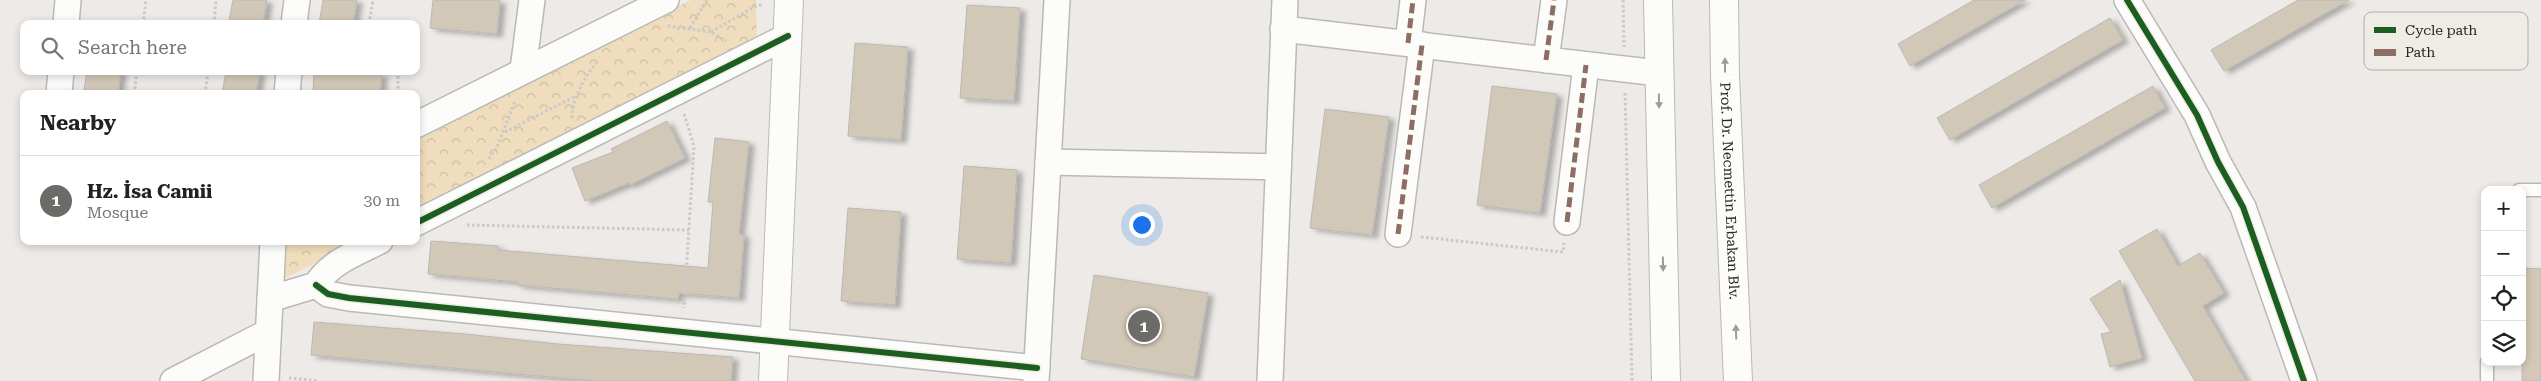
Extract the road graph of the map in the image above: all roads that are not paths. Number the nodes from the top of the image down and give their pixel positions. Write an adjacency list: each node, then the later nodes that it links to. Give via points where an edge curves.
1 (68, 0): 13 (street)
2 (297, 0): 14 (street)
3 (532, 0): 20 (street)
4 (666, 0): 20 (street)
5 (1057, 0): 27 (street)
6 (1286, 0): 15 (street)
7 (1413, 0): 17 (street)
8 (1554, 0): 18 (street)
9 (1658, 0): 21 (main road)
10 (1724, 0): 47 (main road, Prof. Dr. Necmettin Erbakan Blv., one-way to 10)
11 (2127, 0): 48 (street, via 2197,115 2218,162 2244,207)
12 (777, 2): 16 (main road)
13 (66, 20)
14 (294, 20)
15 (1283, 29): 17 (street); 28 (street)
16 (788, 36): 31 (street); 39 (main road)
17 (1415, 44): 18 (street); 33 (street)
18 (1546, 60): 19 (street)
19 (1586, 65): 21 (street); 32 (street)
20 (523, 70): 26 (street)
21 (1658, 73): 46 (main road, one-way to 46)
22 (61, 75): 24 (street)
23 (288, 75): 25 (street)
24 (59, 90)
25 (287, 90)
26 (420, 123)
27 (1048, 162): 28 (street); 41 (street)
28 (1278, 167): 45 (street)
29 (2526, 190): 30 (lane)
30 (2541, 190)
31 (420, 221)
32 (1567, 222)
33 (1398, 234)
34 (273, 245): 37 (street)
35 (372, 245): 36 (street, via 335,264 324,272)
36 (316, 285): 37 (street); 39 (street, via 328,294 349,298)
37 (270, 299): 38 (street)
38 (268, 332): 42 (street); 43 (street)
39 (774, 339): 41 (street); 44 (main road)
40 (2488, 366): 49 (lane)
41 (1036, 374)
42 (266, 378)
43 (173, 381)
44 (773, 381)
45 (1270, 381)
46 (1666, 381)
47 (1738, 381)
48 (2304, 381)
49 (2487, 381)

